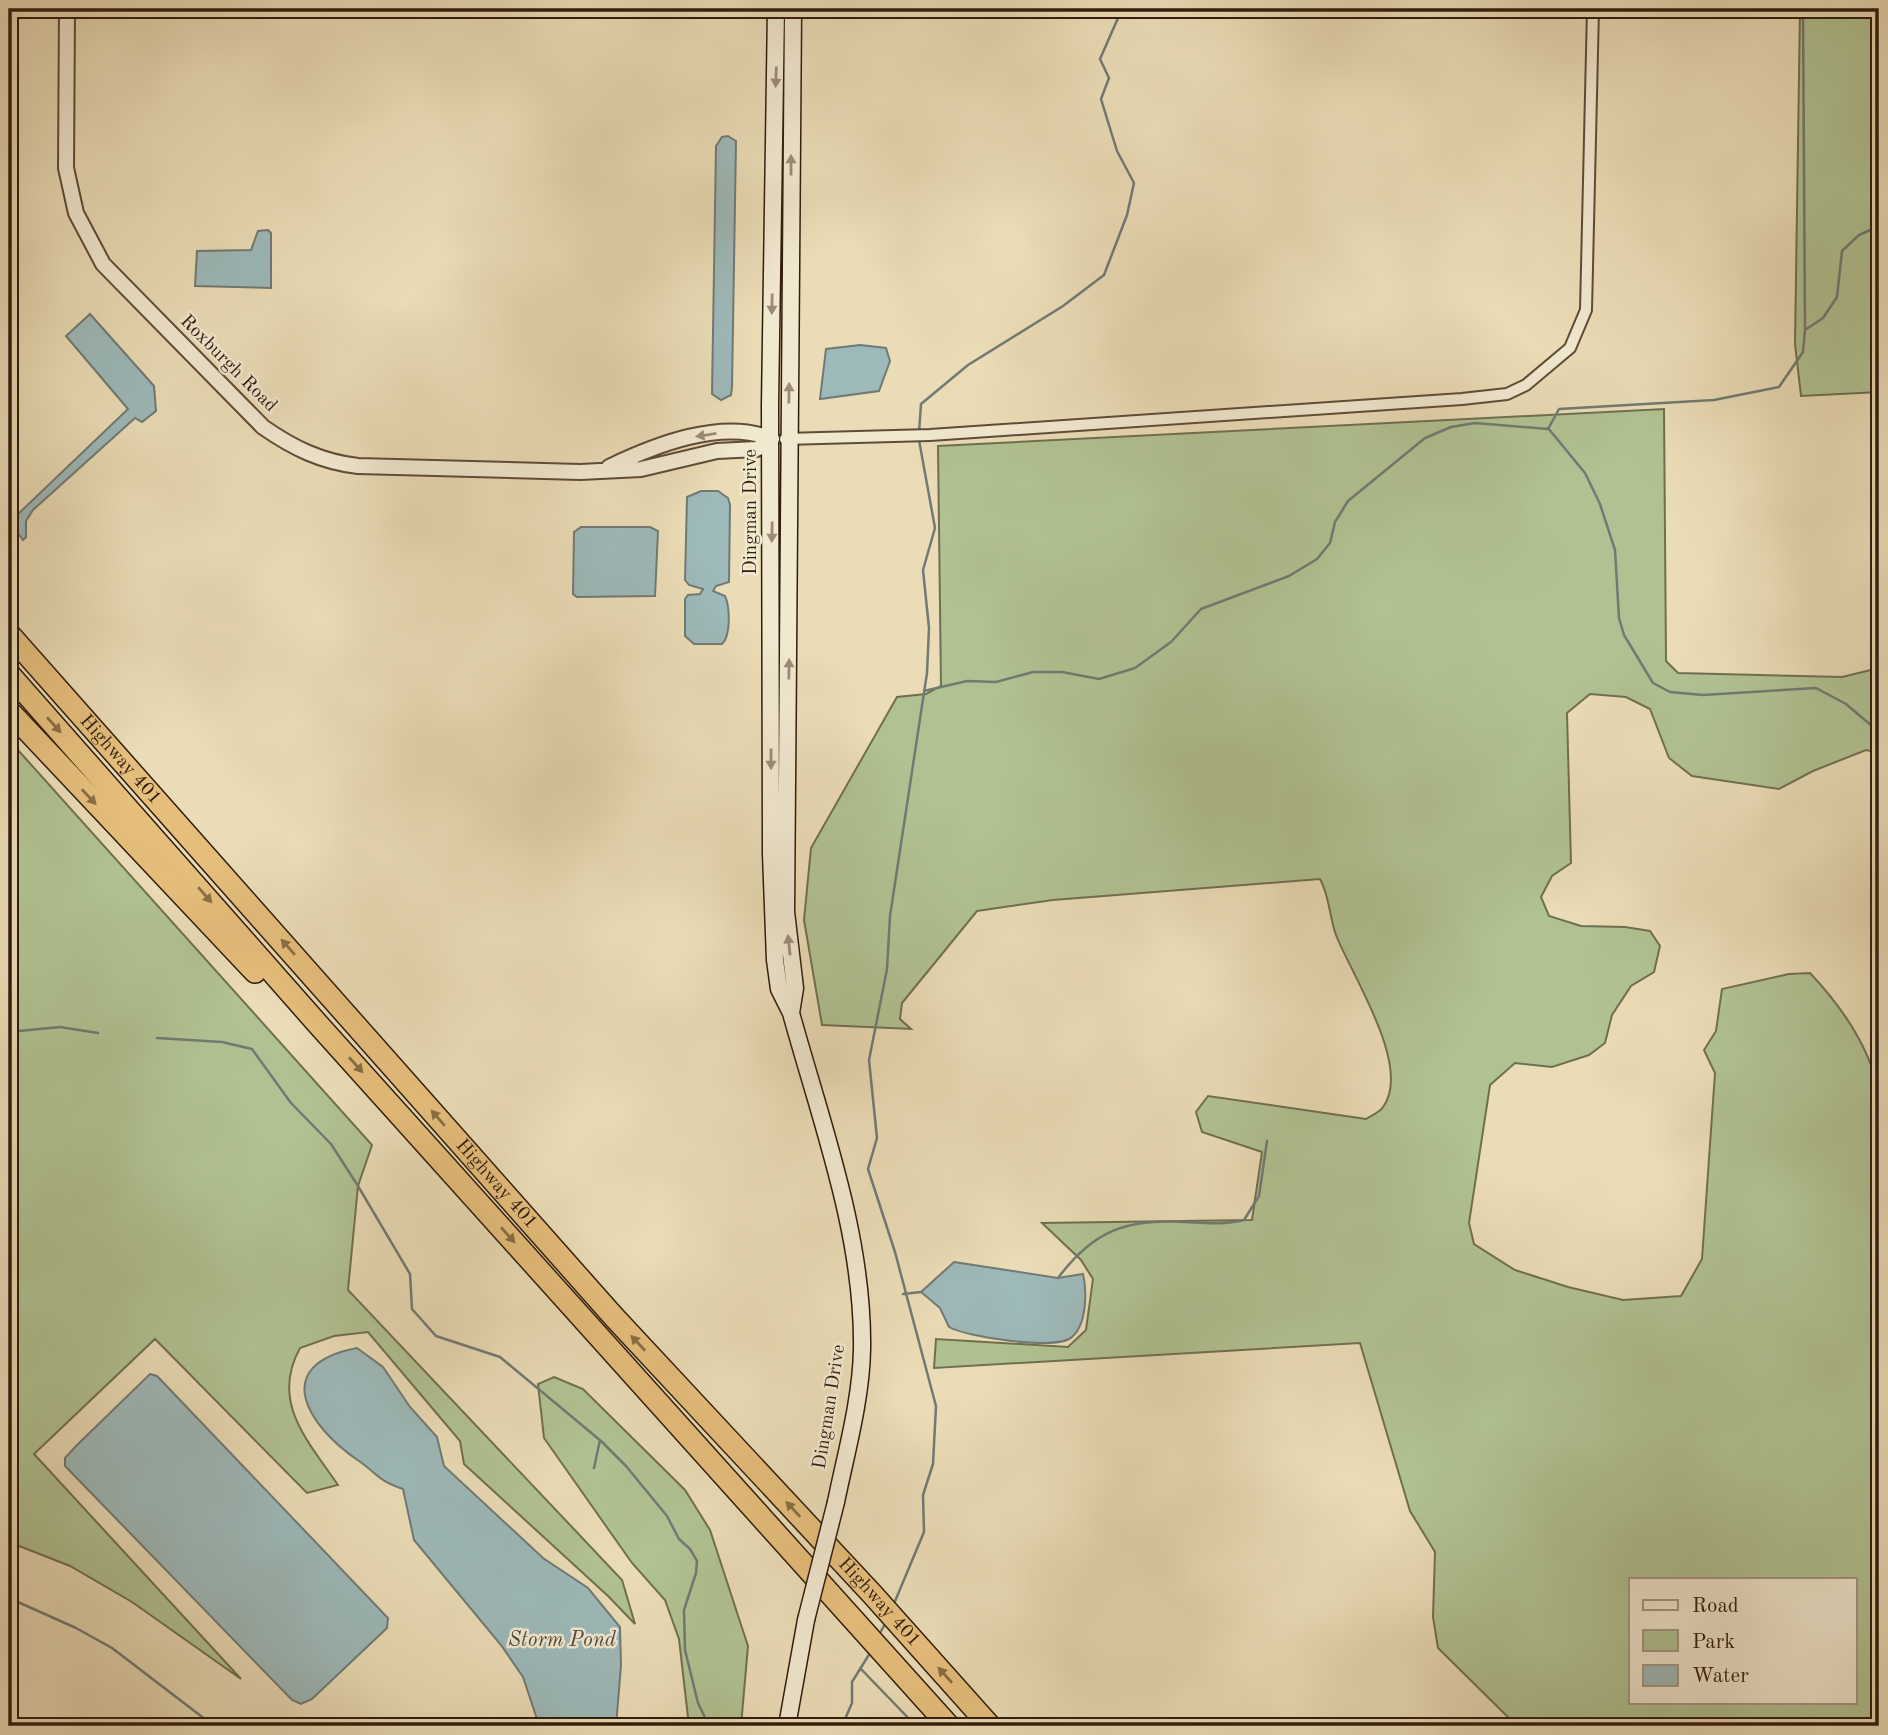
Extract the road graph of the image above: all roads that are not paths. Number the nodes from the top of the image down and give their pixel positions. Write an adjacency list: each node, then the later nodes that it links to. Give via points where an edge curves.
1 (67, 9): 5 (street, Roxburgh Road, via 66,168 80,222 103,264 263,427 302,451 358,466 580,472 606,468 638,453 694,437 757,433)
2 (776, 9): 5 (main road, Dingman Drive, one-way to 5)
3 (793, 9): 5 (main road, Dingman Drive, one-way to 3)
4 (1593, 9): 5 (street, via 1586,310 1570,348 1526,385 1507,394 1462,399 930,435)
5 (781, 439): 10 (main road, Dingman Drive, bridge, via 772,898 779,989 791,1013 835,1174 860,1287 862,1352 836,1502 806,1620)
6 (9, 634): 12 (highway, Highway 401, one-way to 6, via 614,1317)
7 (9, 674): 9 (highway, Highway 401, one-way to 9)
8 (9, 711): 9 (highway, one-way to 9, via 288,1007)
9 (316, 1022): 11 (highway, Highway 401, one-way to 11)
10 (787, 1726)
11 (949, 1726)
12 (990, 1726)

